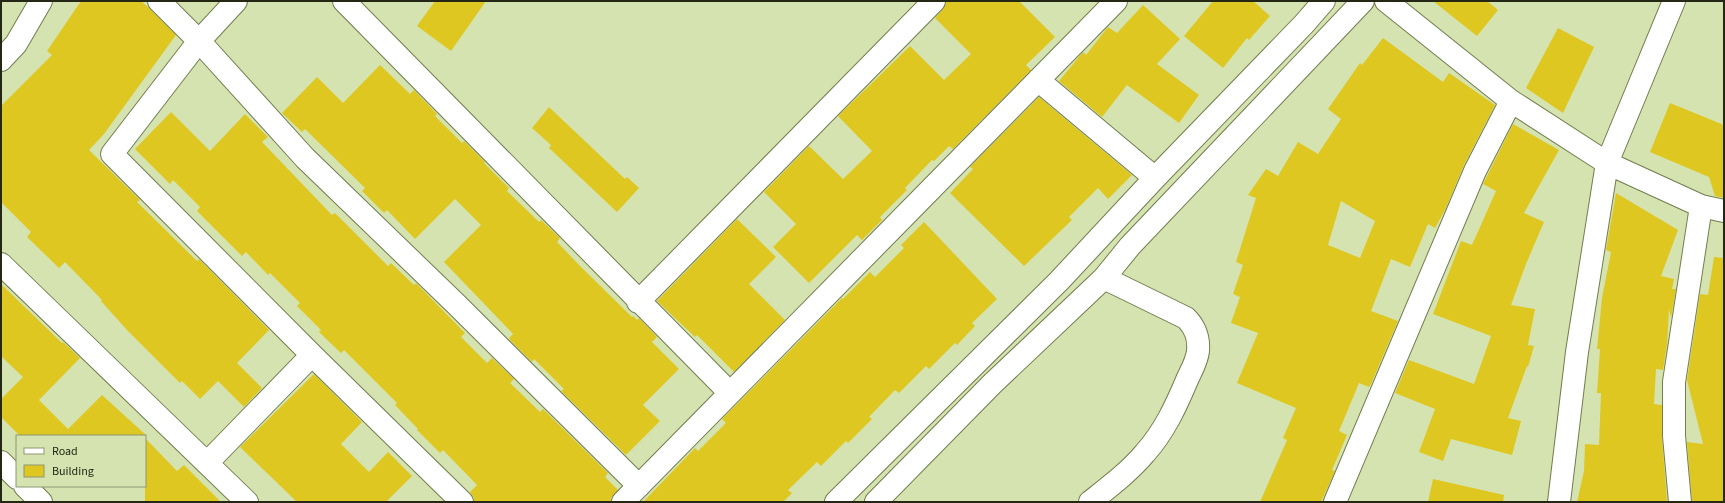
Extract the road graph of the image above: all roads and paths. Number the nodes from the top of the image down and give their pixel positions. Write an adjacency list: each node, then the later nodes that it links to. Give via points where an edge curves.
1 (41, 1): 14 (street)
2 (159, 1): 12 (street)
3 (236, 1): 12 (street)
4 (934, 1): 23 (street)
5 (1116, 1): 15 (street)
6 (1324, 1): 11 (street)
7 (1363, 1): 13 (street)
8 (1386, 1): 16 (street)
9 (1674, 1): 17 (street)
10 (353, 5): 23 (street)
11 (1304, 24): 13 (street); 18 (street)
12 (199, 41): 24 (street, via 112,154); 29 (street, via 305,158)
13 (1323, 44): 22 (street, via 1130,246)
14 (6, 47)
15 (1038, 80): 18 (street); 25 (street)
16 (1511, 101): 17 (street); 38 (street, via 1475,171)
17 (1602, 160): 19 (street); 39 (street)
18 (1155, 178): 35 (street, via 1059,281)
19 (1701, 206): 20 (street); 40 (street, via 1674,382 1674,436)
20 (1724, 211)
21 (2, 267): 27 (street)
22 (1104, 278): 36 (street, via 992,384); 37 (street, via 1186,318 1194,326 1198,338 1198,352 1174,410 1162,431 1126,473)
23 (638, 302): 25 (street)
24 (312, 355): 27 (street); 33 (street)
25 (730, 394): 29 (street)
26 (1, 462): 28 (street)
27 (207, 463): 32 (street)
28 (16, 477)
29 (639, 486): 34 (street)
30 (26, 487): 31 (street)
31 (42, 502)
32 (247, 502)
33 (462, 502)
34 (623, 502)
35 (836, 502)
36 (876, 502)
37 (1090, 502)
38 (1336, 502)
39 (1559, 502)
40 (1680, 502)

